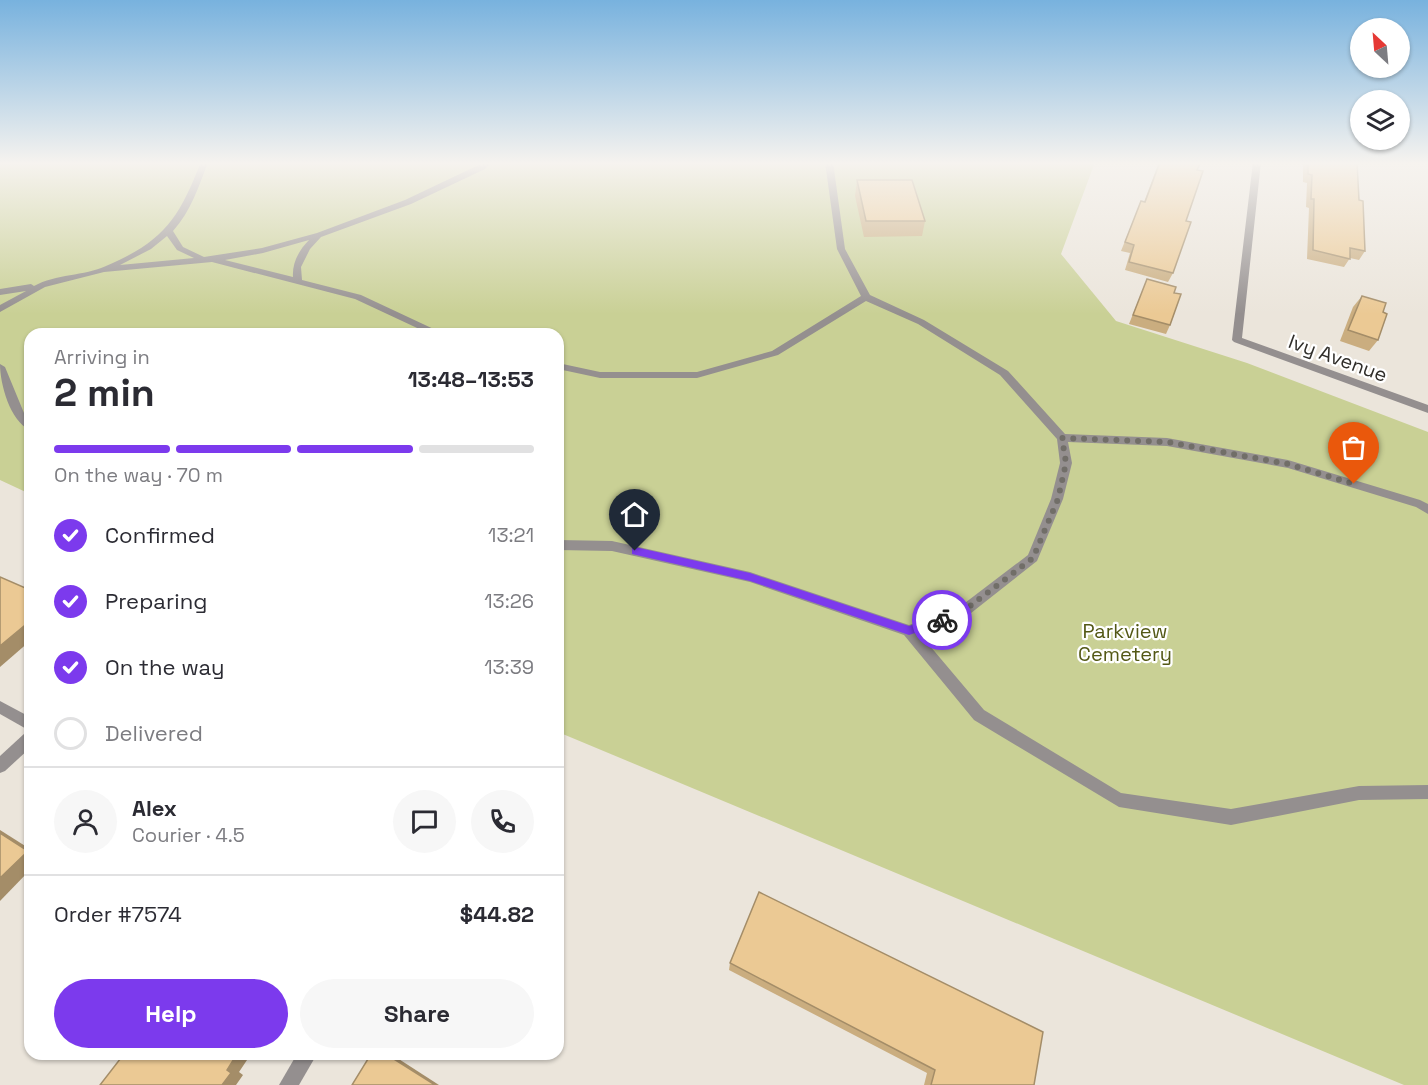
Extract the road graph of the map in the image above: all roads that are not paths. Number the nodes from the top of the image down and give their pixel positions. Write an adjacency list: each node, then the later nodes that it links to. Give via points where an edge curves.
1 (180, 213): 5 (street)
2 (379, 213): 6 (street)
3 (836, 213): 12 (street, via 841,249)
4 (1251, 213): 17 (street, Ivy Avenue, via 1237,340)
5 (169, 231): 7 (street, via 175,246 184,253); 8 (street)
6 (318, 235): 7 (street); 9 (street, via 297,267)
7 (212, 260): 8 (street); 9 (street)
8 (104, 269): 10 (street)
9 (298, 282): 14 (street, via 358,297)
10 (42, 285): 11 (street); 13 (street)
11 (0, 292)
12 (866, 297): 16 (street, via 775,353 697,375 600,375); 19 (street, via 921,322 1004,373)
13 (0, 309)
14 (424, 328)
15 (0, 367): 18 (street)
16 (564, 367)
17 (1428, 410)
18 (24, 420)
19 (1062, 438): 20 (street, via 1167,442 1288,464 1420,504); 22 (street, via 1066,463 1058,499 1033,558 961,613)
20 (1428, 510)
21 (564, 545): 22 (street, via 612,546 750,577)
22 (909, 631): 27 (street, via 979,715 1119,800 1231,817 1359,793)
23 (0, 706): 24 (street)
24 (24, 720)
25 (24, 744): 26 (street)
26 (0, 766)
27 (1428, 792)
28 (304, 1060): 29 (street)
29 (288, 1085)

